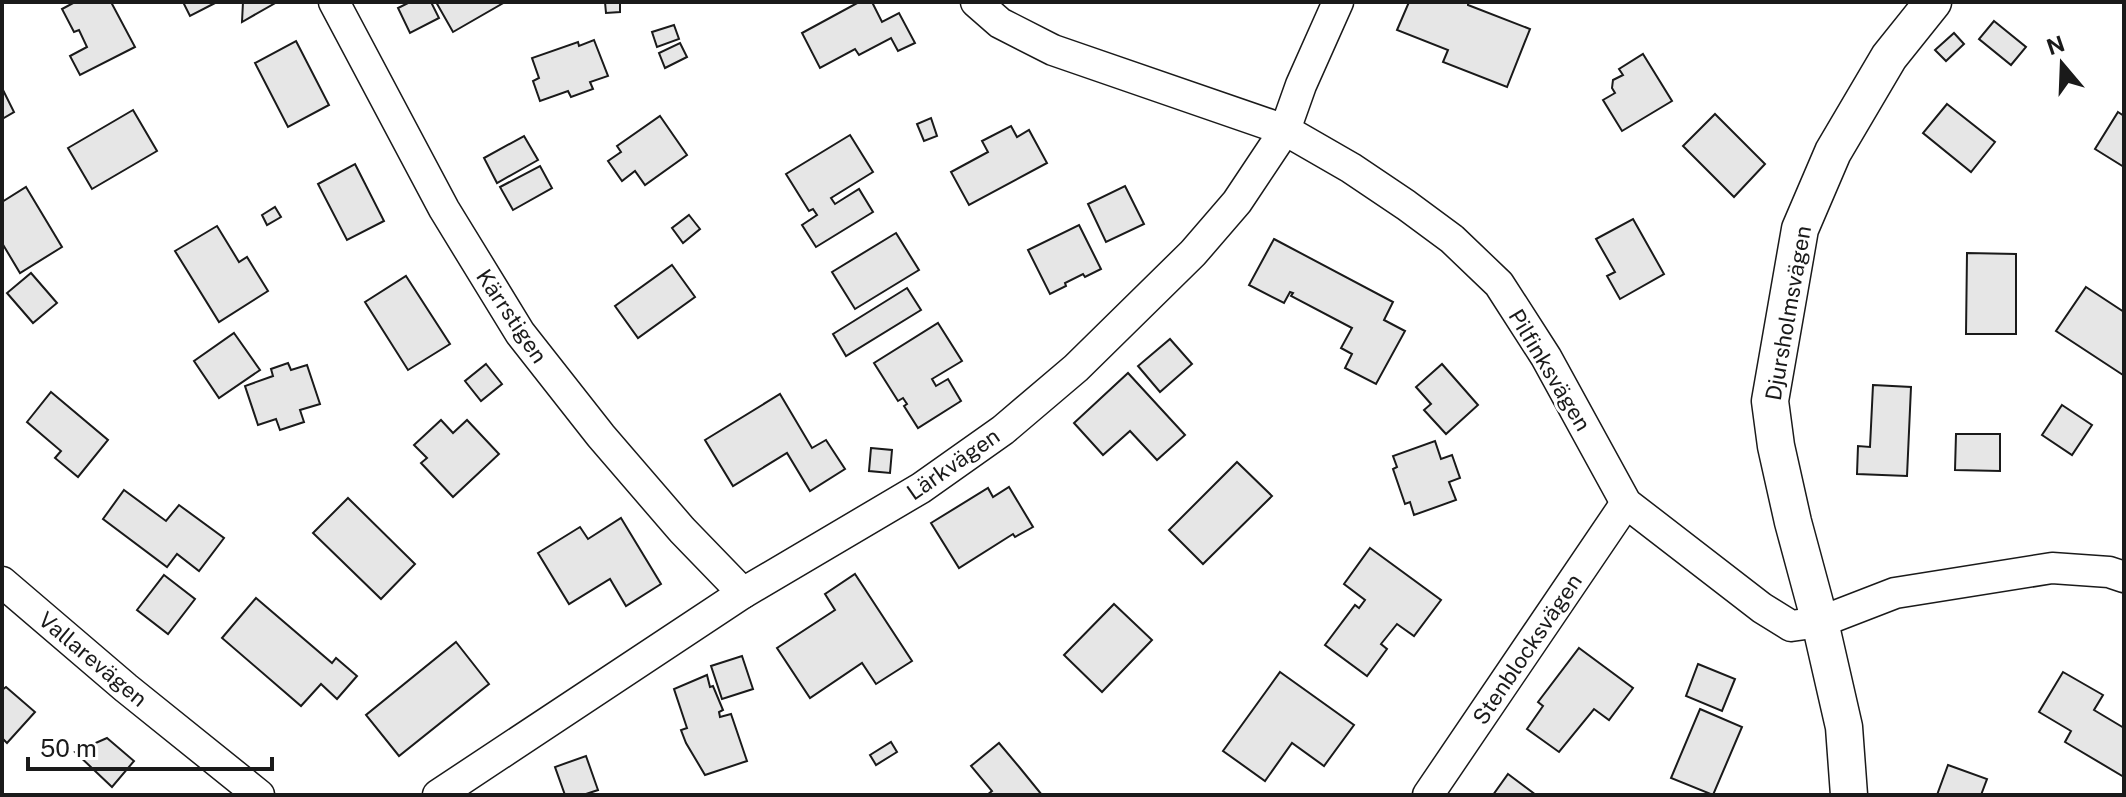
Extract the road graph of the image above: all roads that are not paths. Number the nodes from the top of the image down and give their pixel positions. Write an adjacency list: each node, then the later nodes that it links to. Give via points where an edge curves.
1 (334, 2): 9 (street, Kärrstigen, via 444,209 520,333 609,446)
2 (976, 2): 5 (street, Pilfinksvägen, via 1000,23 1053,50)
3 (1338, 2): 5 (street, Lärkvägen)
4 (1933, 2): 10 (street, Djursholmsvägen, via 1889,57 1833,152 1800,229 1770,401 1793,522)
5 (1285, 130): 6 (street, Pilfinksvägen, via 1406,205 1499,284 1546,357); 9 (street, Lärkvägen, via 1237,202 1193,253 1076,368 1003,430 921,488)
6 (1626, 503): 10 (street, Pilfinksvägen, via 1791,626); 13 (street, Stenblocksvägen)
7 (2124, 577): 10 (street, Pilfinksvägen, via 2052,568 1895,593)
8 (2, 582): 11 (street, Vallarevägen)
9 (743, 593): 12 (street, Lärkvägen)
10 (1820, 622): 14 (street, Djursholmsvägen, via 1844,727)
11 (259, 795)
12 (438, 795)
13 (1428, 795)
14 (1849, 795)

